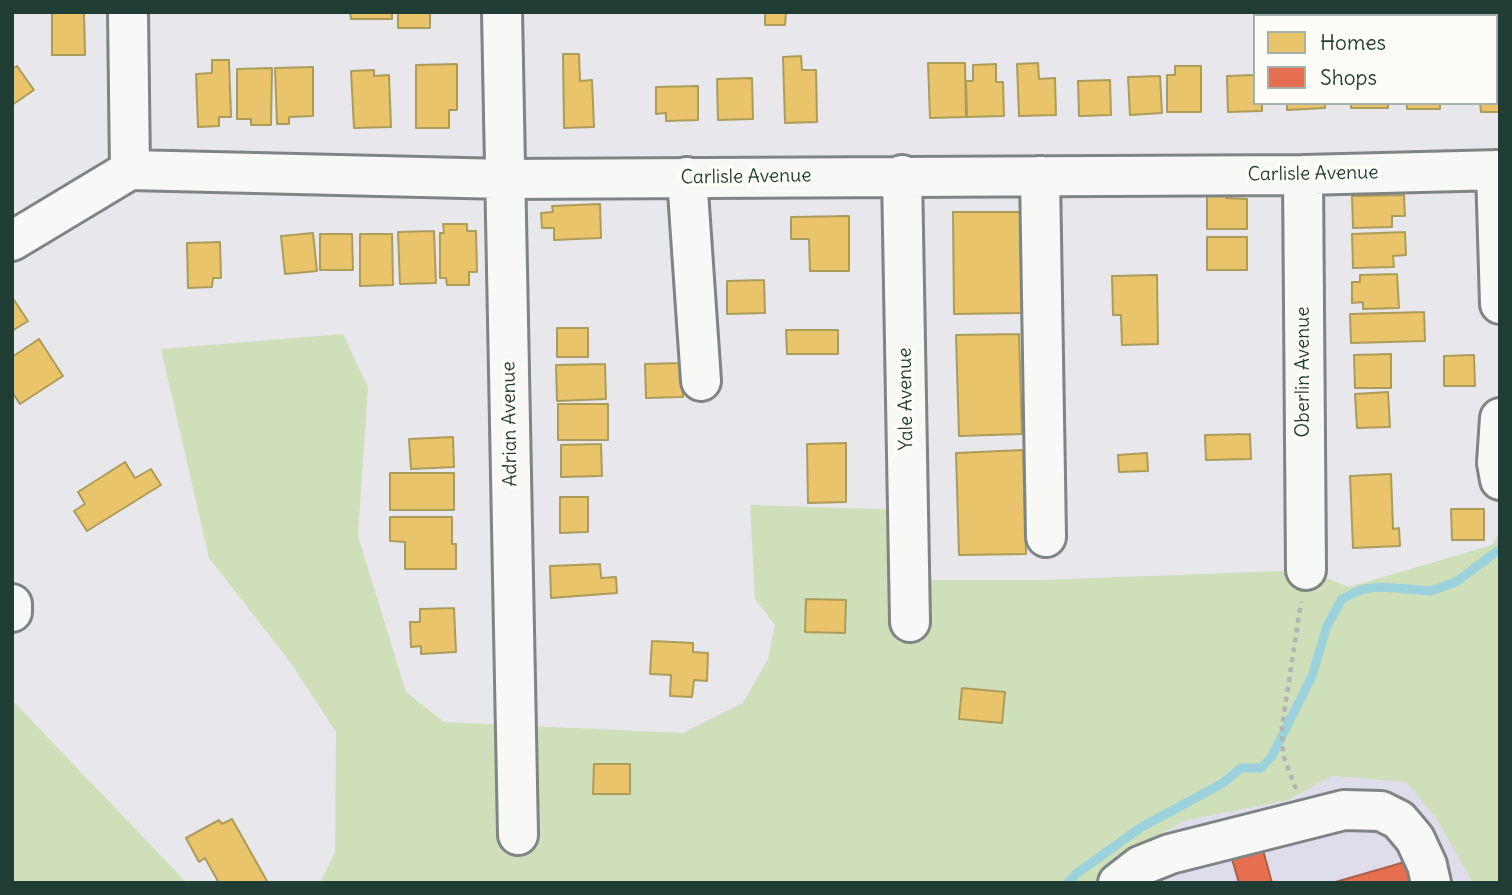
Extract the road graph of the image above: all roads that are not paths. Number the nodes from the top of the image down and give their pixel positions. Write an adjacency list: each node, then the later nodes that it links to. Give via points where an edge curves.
1 (128, 12): 3 (street)
2 (502, 12): 9 (street, Adrian Avenue)
3 (130, 170): 9 (street, Carlisle Avenue); 10 (street)
4 (1498, 170): 5 (street, Carlisle Avenue); 11 (street)
5 (1303, 174): 7 (street, Carlisle Avenue); 16 (street, Oberlin Avenue)
6 (902, 176): 7 (street, Carlisle Avenue); 8 (street, Carlisle Avenue); 19 (street, Yale Avenue)
7 (1040, 176): 15 (street)
8 (687, 177): 9 (street, Carlisle Avenue); 12 (street)
9 (505, 179): 20 (street, Adrian Avenue)
10 (12, 241)
11 (1500, 304)
12 (701, 381)
13 (1500, 418): 14 (street)
14 (1500, 480)
15 (1046, 537)
16 (1306, 570)
17 (12, 604): 18 (street)
18 (12, 611)
19 (910, 622)
20 (517, 835)
21 (1118, 883): 22 (street, via 1140,866 1170,854 1344,810 1381,811 1399,820 1415,839)
22 (1431, 883)

